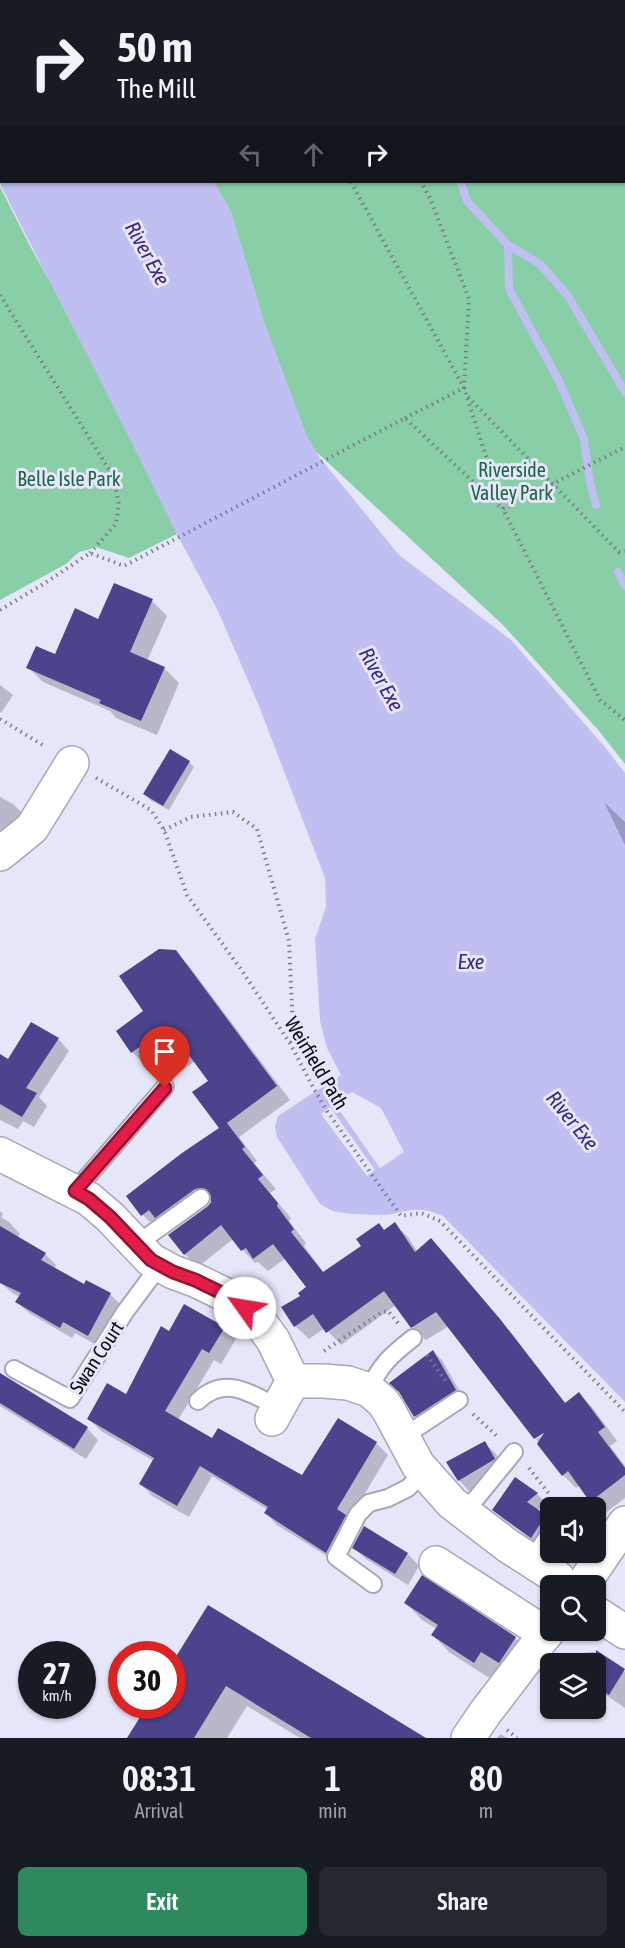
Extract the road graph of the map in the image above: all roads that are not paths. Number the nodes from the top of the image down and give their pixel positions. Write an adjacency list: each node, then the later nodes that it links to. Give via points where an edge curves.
1 (72, 763): 2 (street, via 32,828)
2 (0, 854)
3 (165, 1088): 5 (lane)
4 (0, 1154): 5 (street)
5 (75, 1191): 7 (street, via 110,1217)
6 (201, 1198): 7 (lane)
7 (149, 1255): 9 (lane, Swan Court, via 125,1312 70,1399); 13 (street, via 232,1298 257,1318 273,1340)
8 (413, 1338): 10 (lane, via 383,1363)
9 (14, 1369)
10 (369, 1390): 13 (street, via 323,1381); 14 (street, via 383,1402)
11 (459, 1400): 14 (lane)
12 (198, 1401): 13 (lane, via 207,1391 223,1386)
13 (281, 1403)
14 (403, 1437): 16 (street)
15 (514, 1452): 17 (lane)
16 (424, 1471): 17 (street); 24 (lane, via 408,1488 369,1503 358,1514 336,1557)
17 (465, 1512): 20 (street)
18 (625, 1523): 23 (street)
19 (540, 1548): 20 (lane)
20 (531, 1561): 22 (street)
21 (436, 1563): 26 (street)
22 (557, 1575)
23 (577, 1575)
24 (373, 1584)
25 (606, 1620): 27 (street)
26 (540, 1626)
27 (625, 1632)
28 (540, 1641): 29 (street)
29 (468, 1738)

